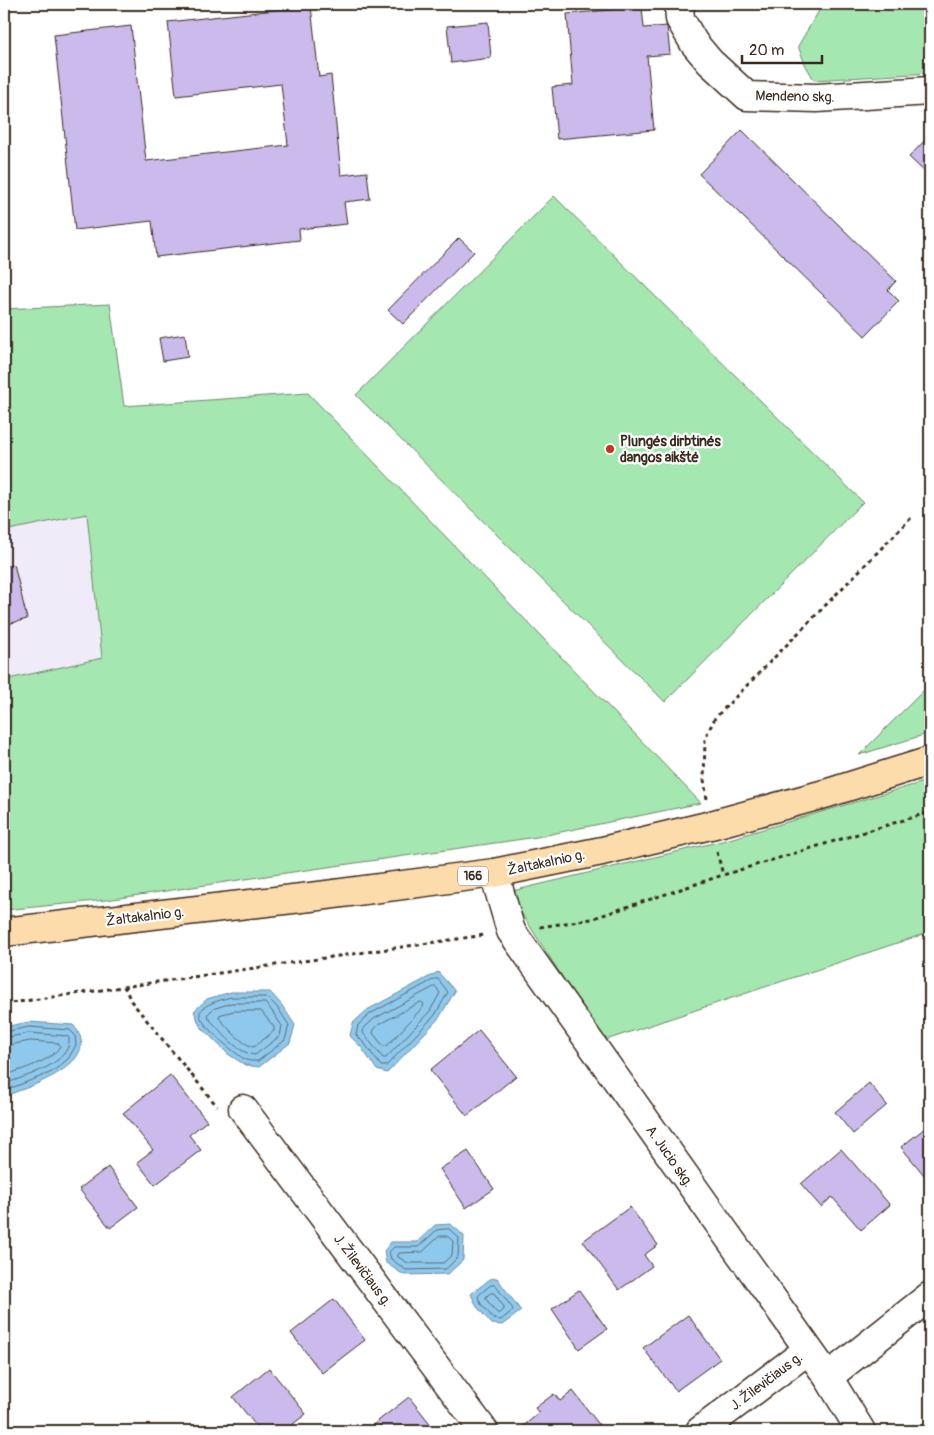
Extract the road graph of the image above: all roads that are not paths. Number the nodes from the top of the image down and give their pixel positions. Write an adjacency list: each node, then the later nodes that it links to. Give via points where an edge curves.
1 (679, 4): 2 (street, Mendeno skg., via 680,20 694,44 747,96 817,98)
2 (930, 91)
3 (930, 761): 4 (main road, Žaltakalnio g. / 166, via 710,825)
4 (494, 873): 5 (main road, Žaltakalnio g. / 166); 8 (street, A. Jucio skg., via 511,931)
5 (4, 932)
6 (232, 1110): 10 (street, J. Žilevičiaus g.)
7 (930, 1296): 9 (street)
8 (808, 1350): 9 (street, A. Jucio skg.); 11 (street, J. Žilevičiaus g.)
9 (828, 1377): 12 (street, A. Jucio skg.)
10 (484, 1431)
11 (700, 1431)
12 (861, 1431)

